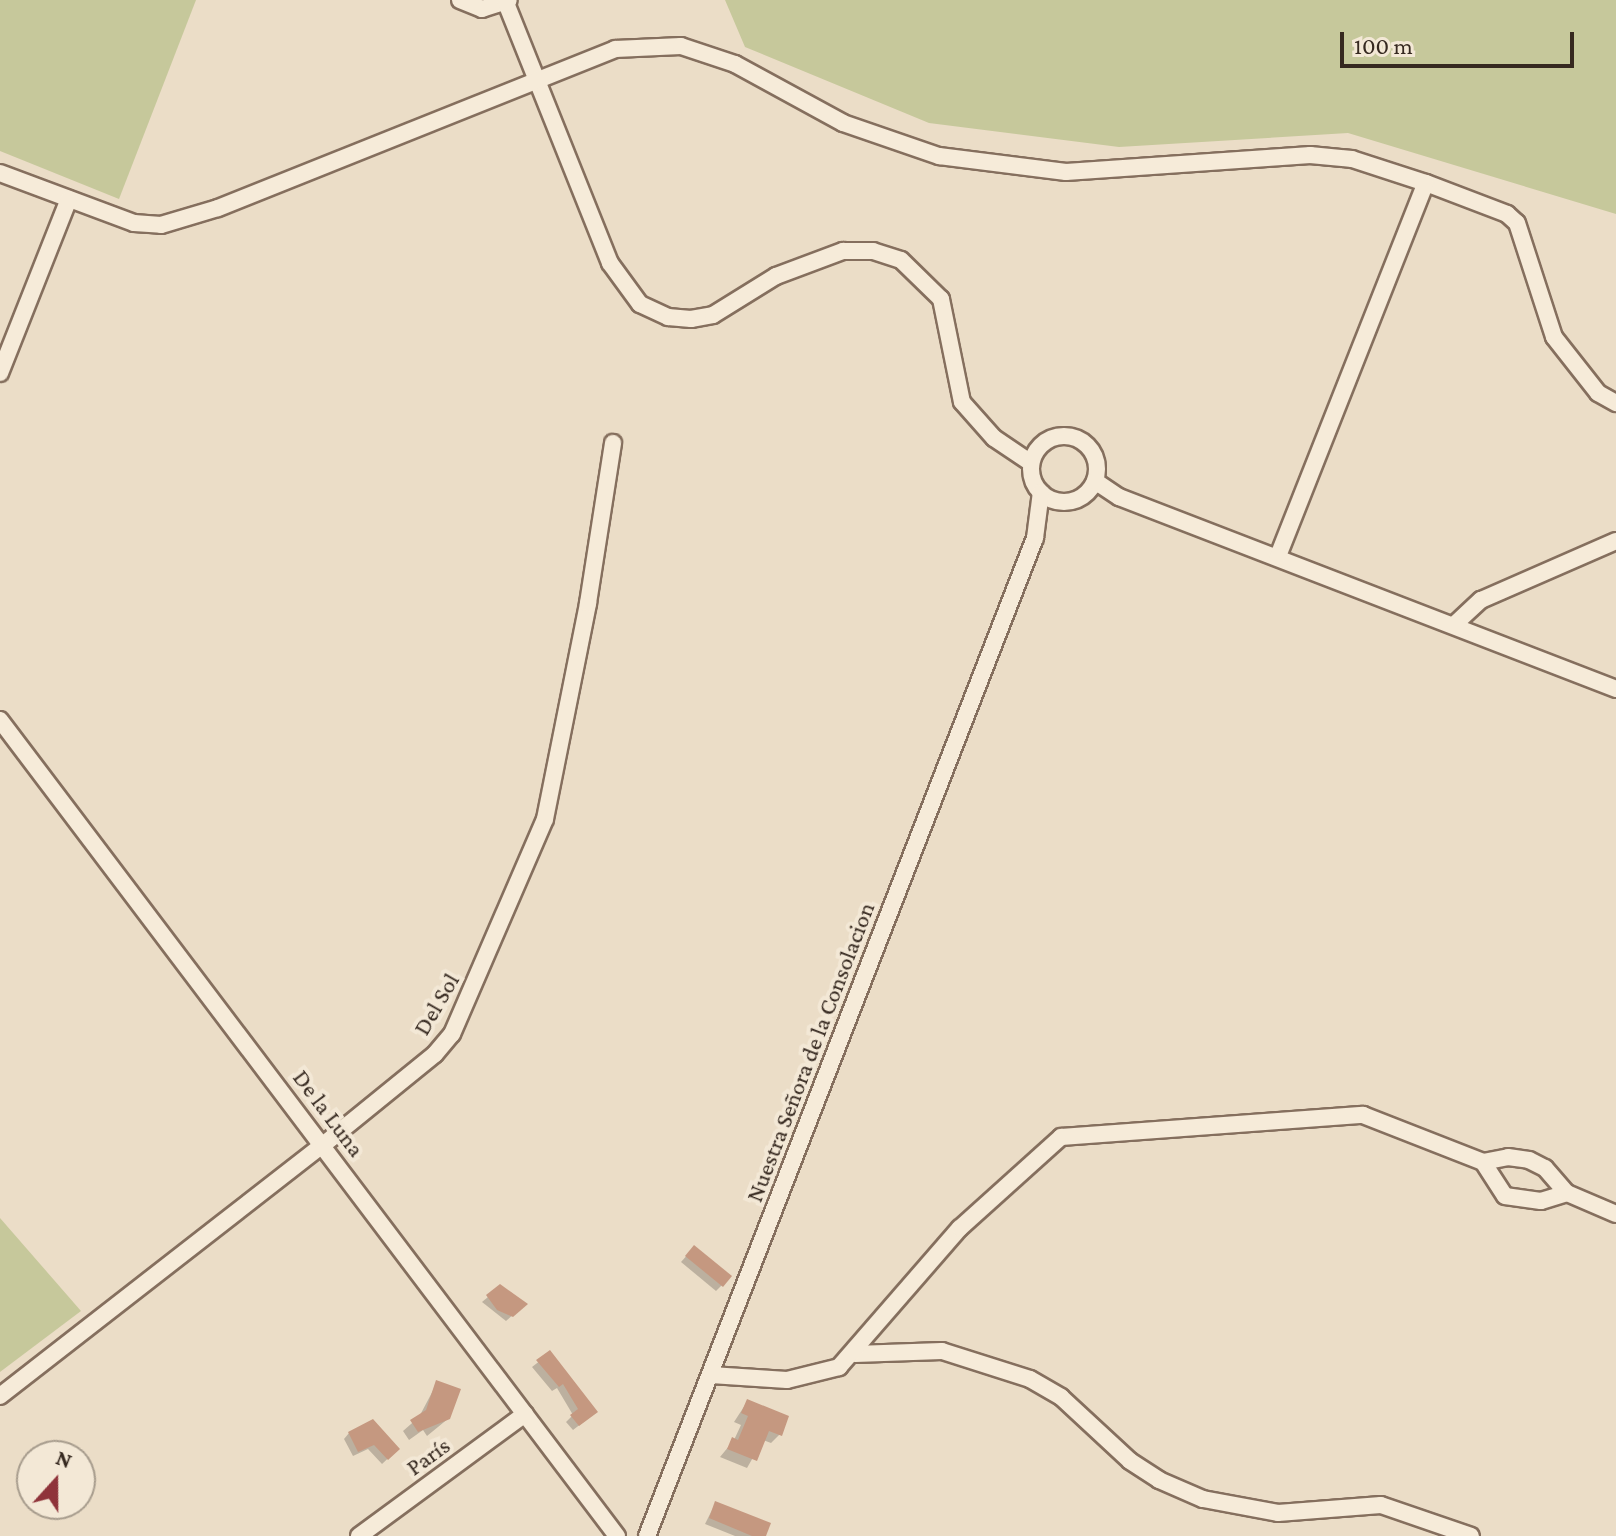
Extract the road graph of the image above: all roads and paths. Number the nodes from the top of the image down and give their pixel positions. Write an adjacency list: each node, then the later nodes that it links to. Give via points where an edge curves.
1 (460, 0): 2 (street, via 482,9)
2 (508, 2): 3 (street)
3 (536, 78): 5 (street, via 615,49 681,46 735,64 843,123 939,156 1066,172 1310,155 1352,159); 6 (street, via 218,208 161,225 134,223); 10 (street, via 610,263 640,304 668,317 691,319 713,315 776,276 843,251 873,251 901,260 941,299 962,402 994,438)
4 (0, 173): 6 (street)
5 (1426, 183): 8 (street, via 1507,214 1517,223 1554,337 1598,393); 16 (street)
6 (69, 199): 7 (street)
7 (0, 373)
8 (1616, 403)
9 (613, 443): 20 (street, Del Sol, via 559,754 529,862 452,1034 435,1054)
10 (1031, 463): 11 (street, via 1051,438 1073,437 1096,459); 12 (street)
11 (1095, 481): 13 (street, via 1081,497); 16 (street, via 1119,497)
12 (1041, 492): 13 (street); 14 (street)
13 (1061, 501): 14 (street)
14 (1035, 538): 25 (street, Nuestra Señora de la Consolacion)
15 (1616, 541): 17 (street, via 1481,600)
16 (1278, 556): 17 (street)
17 (1456, 623): 18 (street)
18 (1616, 689)
19 (0, 720): 20 (street, De la Luna)
20 (323, 1145): 26 (street, Del Sol); 27 (street, De la Luna)
21 (1483, 1162): 22 (street, via 1529,1160 1545,1168); 22 (street, via 1505,1196 1541,1201); 24 (street, via 1363,1115 1061,1137 960,1228)
22 (1567, 1193): 23 (street)
23 (1616, 1214)
24 (855, 1354): 25 (street, via 811,1378); 31 (street, via 942,1351 1030,1379 1061,1397 1140,1467 1203,1499 1278,1513 1381,1505)
25 (711, 1375): 30 (street, Nuestra Señora de la Consolacion)
26 (0, 1396)
27 (525, 1414): 28 (street, París); 29 (street, De la Luna)
28 (359, 1536)
29 (617, 1536)
30 (647, 1536)
31 (1471, 1536)

